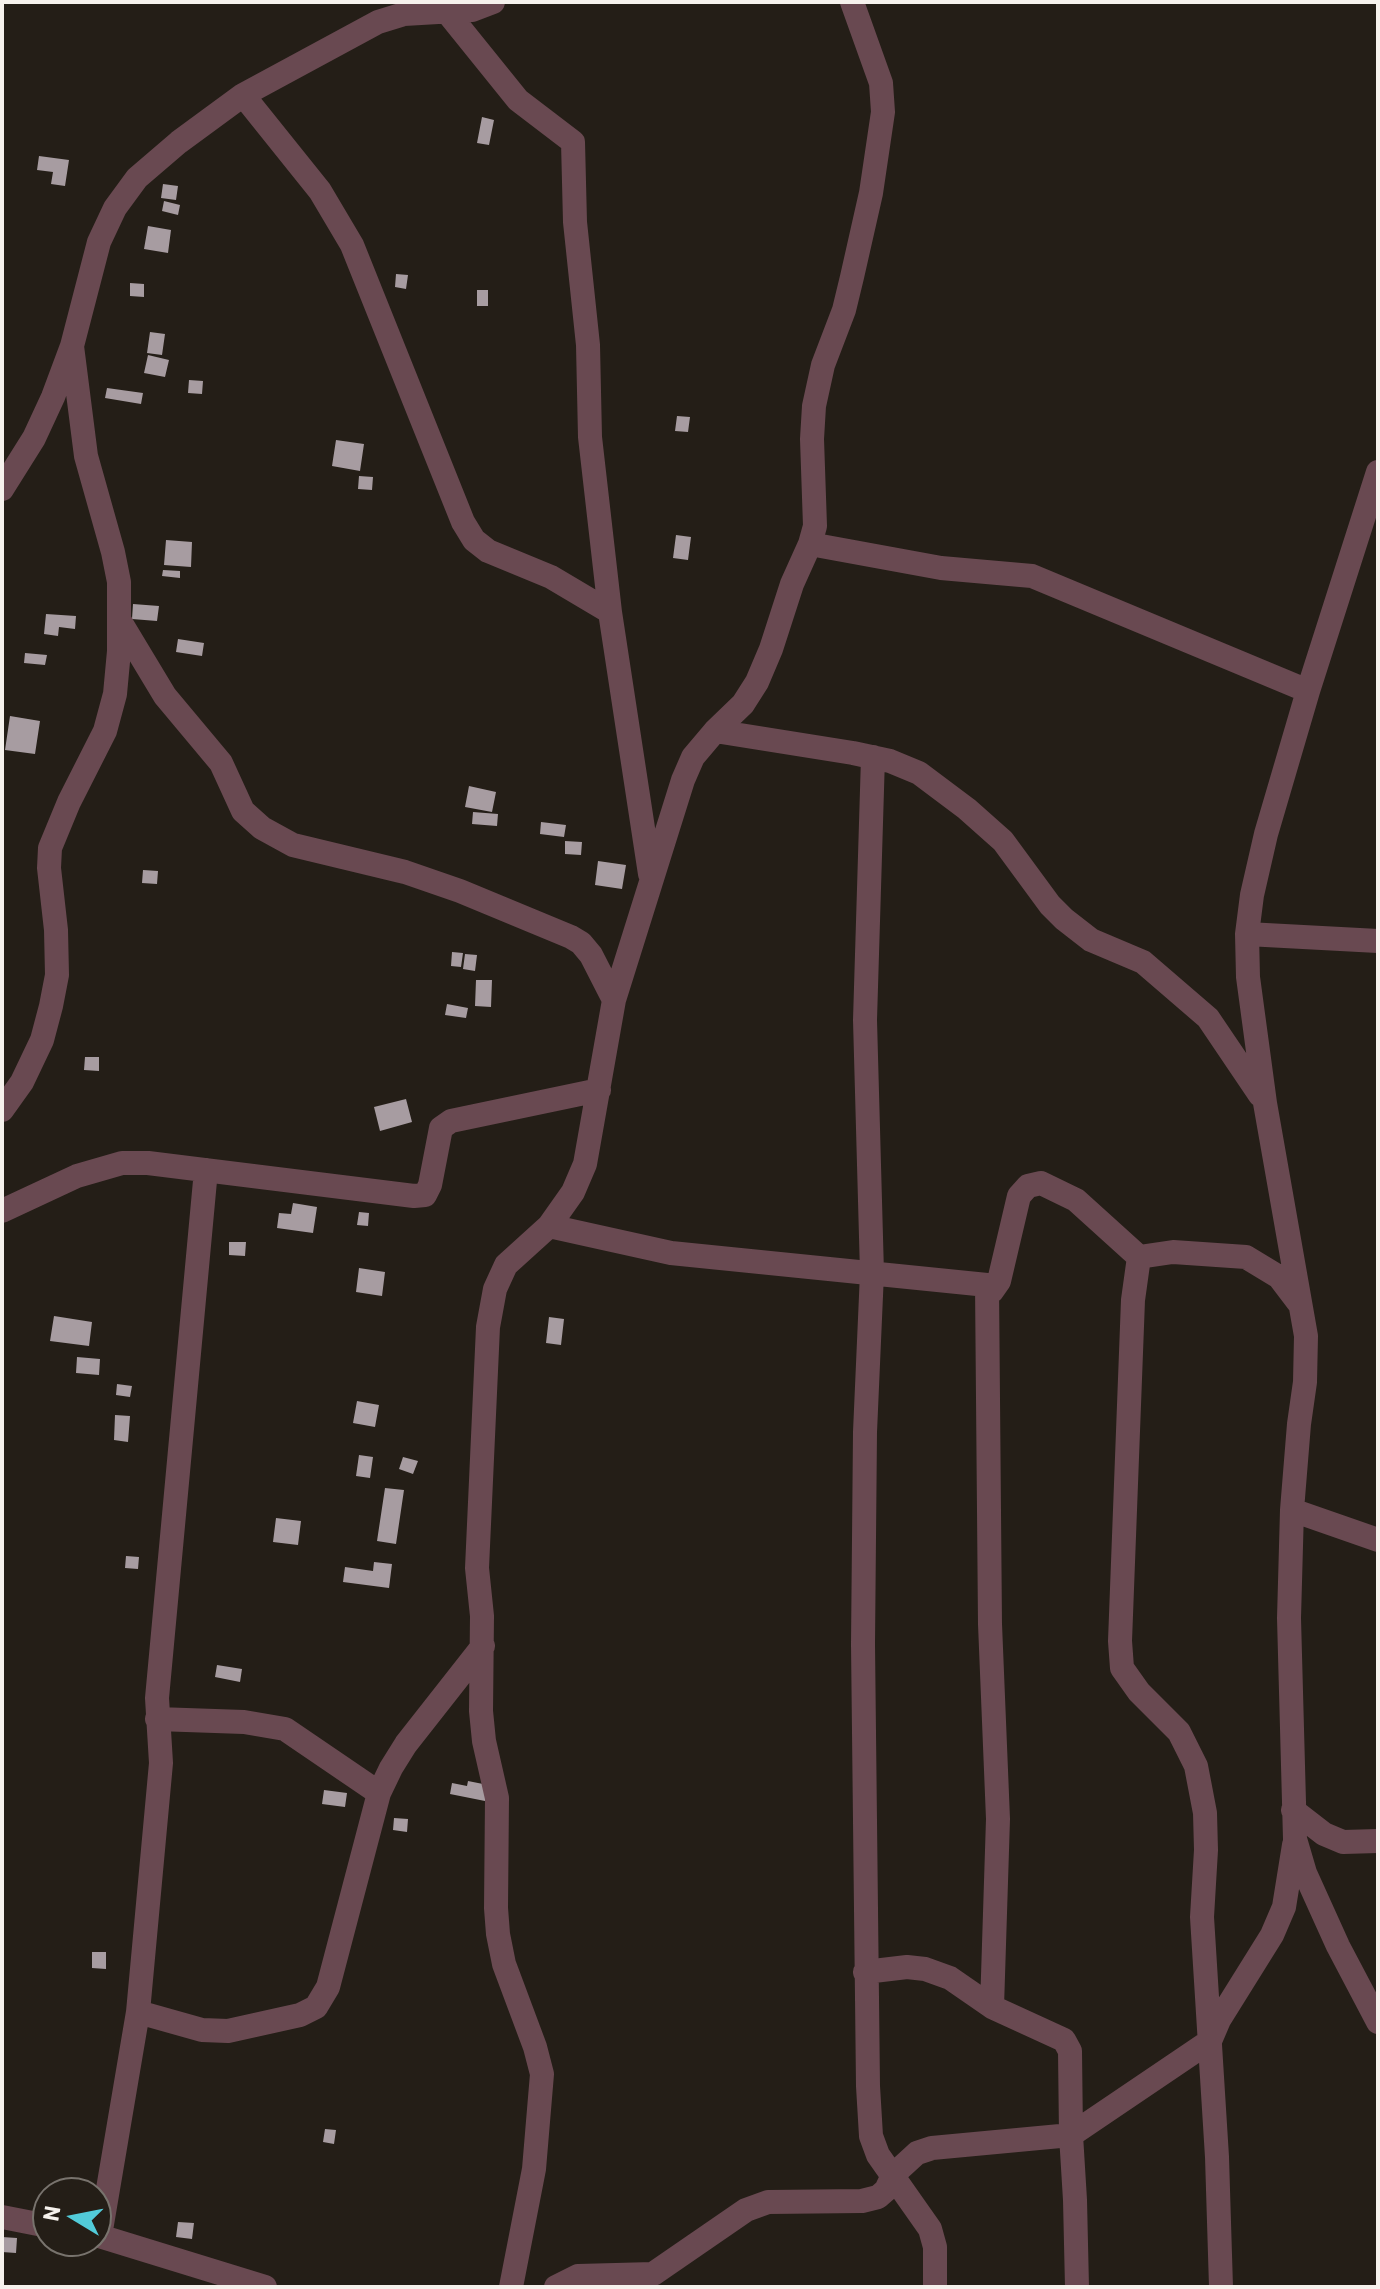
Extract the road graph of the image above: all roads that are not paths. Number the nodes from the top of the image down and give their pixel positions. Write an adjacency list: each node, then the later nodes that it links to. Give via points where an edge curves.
1 (493, 2): 3 (street)
2 (852, 2): 8 (street, via 881,83 883,112 852,277 814,406 815,526)
3 (447, 12): 4 (street, via 404,14 378,22); 9 (street, via 518,100 573,142 590,437)
4 (243, 95): 5 (street, via 137,178 115,208 99,242); 9 (street, via 320,191 352,245 474,540)
5 (72, 346): 7 (street, via 34,438); 10 (street, via 86,456 119,582)
6 (1378, 472): 11 (street)
7 (2, 489)
8 (810, 544): 11 (street, via 941,568 1032,576); 12 (street, via 757,682)
9 (610, 612): 14 (street)
10 (119, 621): 17 (street, via 182,720 221,763 243,811 262,828 293,845 405,872 571,937 591,955); 20 (street, via 111,712 50,848 57,945 51,1006 42,1040)
11 (1308, 691): 15 (street, via 1266,834)
12 (715, 731): 13 (street); 14 (street, via 693,757)
13 (873, 757): 19 (street, via 931,782 1003,841 1064,919 1091,940 1143,962 1166,980 1208,1018); 25 (street, via 865,1020)
14 (651, 880): 17 (street)
15 (1247, 934): 16 (street); 19 (street)
16 (1378, 941)
17 (614, 1000): 18 (street)
18 (599, 1090): 21 (street, via 451,1121 441,1128 425,1195); 23 (street, via 585,1164)
19 (1265, 1103): 27 (street)
20 (2, 1110)
21 (206, 1170): 22 (street, via 122,1163 77,1176); 31 (street)
22 (2, 1211)
23 (549, 1226): 25 (street, via 671,1253); 30 (street, via 506,1265 488,1327 477,1554)
24 (1139, 1257): 26 (street, via 1076,1200 1041,1183 1028,1186 1019,1196 999,1281 992,1291); 27 (street, via 1173,1252 1246,1257 1279,1277); 40 (street, via 1133,1300 1122,1668 1179,1732 1196,1766 1205,1813 1202,1917)
25 (872, 1273): 26 (street); 36 (street, via 865,1432)
26 (987, 1285): 37 (street, via 998,1819)
27 (1303, 1308): 28 (street, via 1305,1382)
28 (1292, 1510): 29 (street); 33 (street)
29 (1378, 1540)
30 (483, 1646): 32 (street, via 406,1744); 48 (street, via 481,1711 497,1798 498,1934 542,2074 534,2169)
31 (157, 1719): 32 (street, via 285,1729); 38 (street, via 161,1763)
32 (379, 1793): 38 (street, via 328,1987 316,2007 228,2031 202,2030)
33 (1293, 1810): 34 (street); 35 (street, via 1343,1842)
34 (1295, 1839): 39 (street, via 1318,1902); 40 (street, via 1284,1907)
35 (1378, 1841)
36 (865, 1972): 37 (street, via 925,1969 950,1978); 42 (street, via 871,2136)
37 (992, 2007): 41 (street, via 1064,2040 1070,2051)
38 (138, 2012): 43 (street)
39 (1378, 2022)
40 (1210, 2041): 41 (street); 52 (street)
41 (1071, 2135): 42 (street, via 932,2148 917,2153); 51 (street)
42 (893, 2175): 49 (street, via 878,2197 862,2201 768,2202 746,2210 653,2274 578,2276); 50 (street, via 930,2229)
43 (109, 2177)
44 (2, 2217): 45 (street)
45 (32, 2223)
46 (112, 2240): 47 (street)
47 (265, 2287)
48 (511, 2287)
49 (556, 2287)
50 (935, 2287)
51 (1077, 2287)
52 (1221, 2287)

